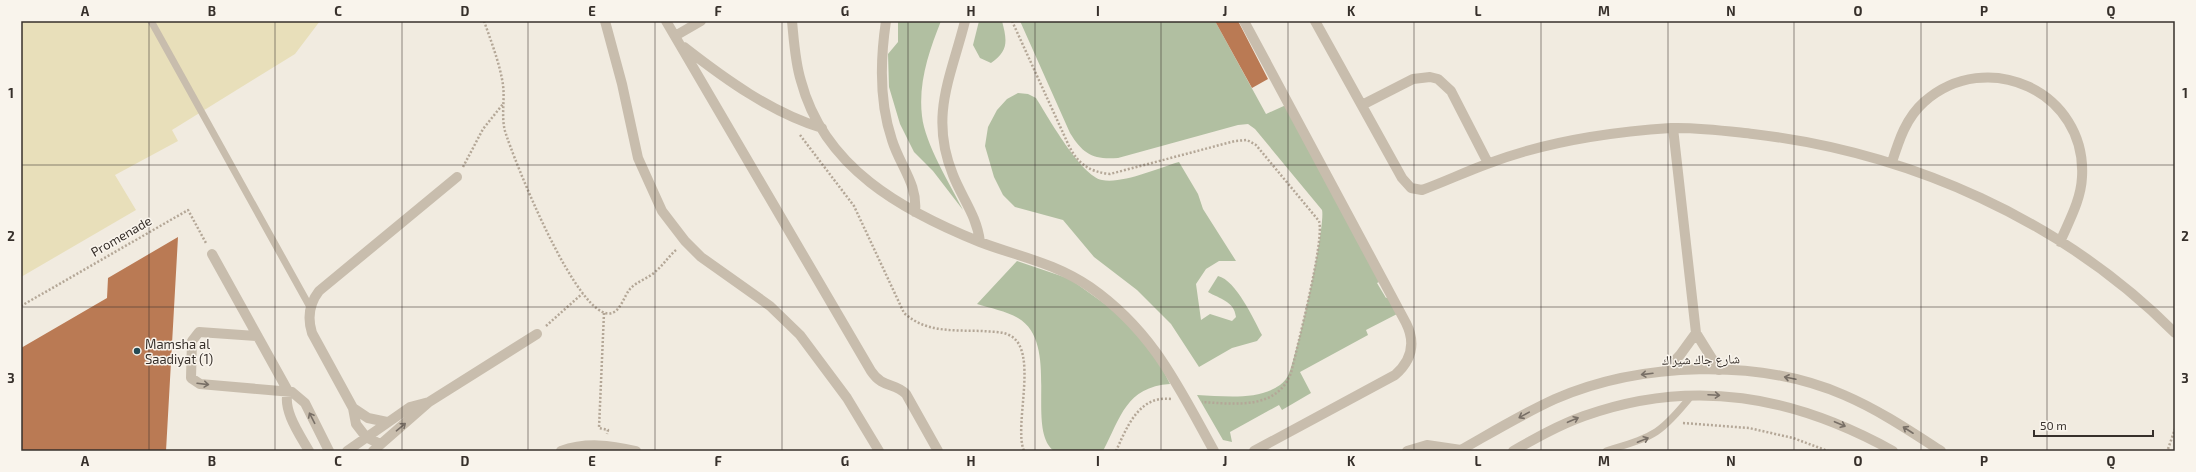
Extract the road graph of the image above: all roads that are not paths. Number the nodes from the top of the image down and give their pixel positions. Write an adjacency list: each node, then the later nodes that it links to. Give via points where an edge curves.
1 (151, 21): 21 (lane)
2 (605, 21): 40 (street, via 638,158 662,210 685,242 715,269 770,306 800,335 839,386)
3 (666, 21): 10 (street)
4 (701, 21): 10 (street)
5 (792, 21): 12 (street, via 801,81 808,102)
6 (886, 21): 17 (street, via 882,69 884,109 892,142 913,184)
7 (965, 21): 18 (street, via 944,92 942,124 947,158 974,214)
8 (1244, 21): 43 (street, via 1406,323 1412,341 1408,360 1395,375)
9 (1315, 21): 11 (street)
10 (677, 40): 12 (street, via 723,76 785,112); 41 (street, via 874,374 882,383 898,388 906,394)
11 (1362, 105): 15 (street, via 1402,178 1412,188 1422,190); 15 (street, via 1413,79 1438,79 1451,91)
12 (822, 128): 17 (street, via 858,173 886,195)
13 (1673, 128): 14 (street, via 1784,138); 15 (street, via 1610,134 1556,144); 23 (street)
14 (1892, 162): 19 (street, via 1950,184); 19 (street, via 1904,127 1913,114 1935,93 1964,80 1979,77 1995,77 2025,84 2060,110 2076,135 2080,148 2080,192)
15 (1488, 163)
16 (457, 177): 21 (street, via 319,291)
17 (915, 212): 18 (street)
18 (980, 242): 42 (street, via 1045,263 1067,273 1108,300 1143,334 1158,353)
19 (2060, 242): 22 (street, via 2128,289)
20 (212, 254): 25 (street)
21 (310, 307): 31 (street, via 312,333)
22 (2175, 332)
23 (1696, 333): 26 (street); 27 (street)
24 (537, 334): 30 (street)
25 (257, 336): 28 (street); 28 (street, one-way to 28, via 199,332 192,342 191,378 200,384)
26 (1719, 370): 27 (street, شارع جاك شيراك); 49 (street, شارع جاك شيراك, one-way to 26, via 1884,414 1843,394 1773,374)
27 (1665, 372): 45 (street, شارع جاك شيراك, one-way to 45, via 1633,376 1582,388 1530,412)
28 (288, 391): 35 (street, via 286,397 289,411); 36 (street, one-way to 28, via 305,403)
29 (1692, 395): 46 (street, one-way to 29, via 1560,426 1602,410 1633,402); 47 (lane, one-way to 29, via 1646,439 1671,421); 48 (street, one-way to 48, via 1737,397 1791,406 1850,428)
30 (429, 402): 32 (street, via 410,407); 34 (street, one-way to 30)
31 (352, 408): 32 (street, via 368,418); 33 (street, via 356,424)
32 (387, 422): 33 (street)
33 (366, 437): 34 (street); 37 (street)
34 (377, 448)
35 (309, 451)
36 (329, 451)
37 (347, 451)
38 (561, 451): 39 (street, via 580,446 606,445)
39 (636, 451)
40 (879, 451)
41 (938, 451)
42 (1214, 451)
43 (1254, 451)
44 (1407, 451): 45 (street, via 1427,445)
45 (1460, 451)
46 (1514, 451)
47 (1606, 451)
48 (1893, 451)
49 (1941, 451)

